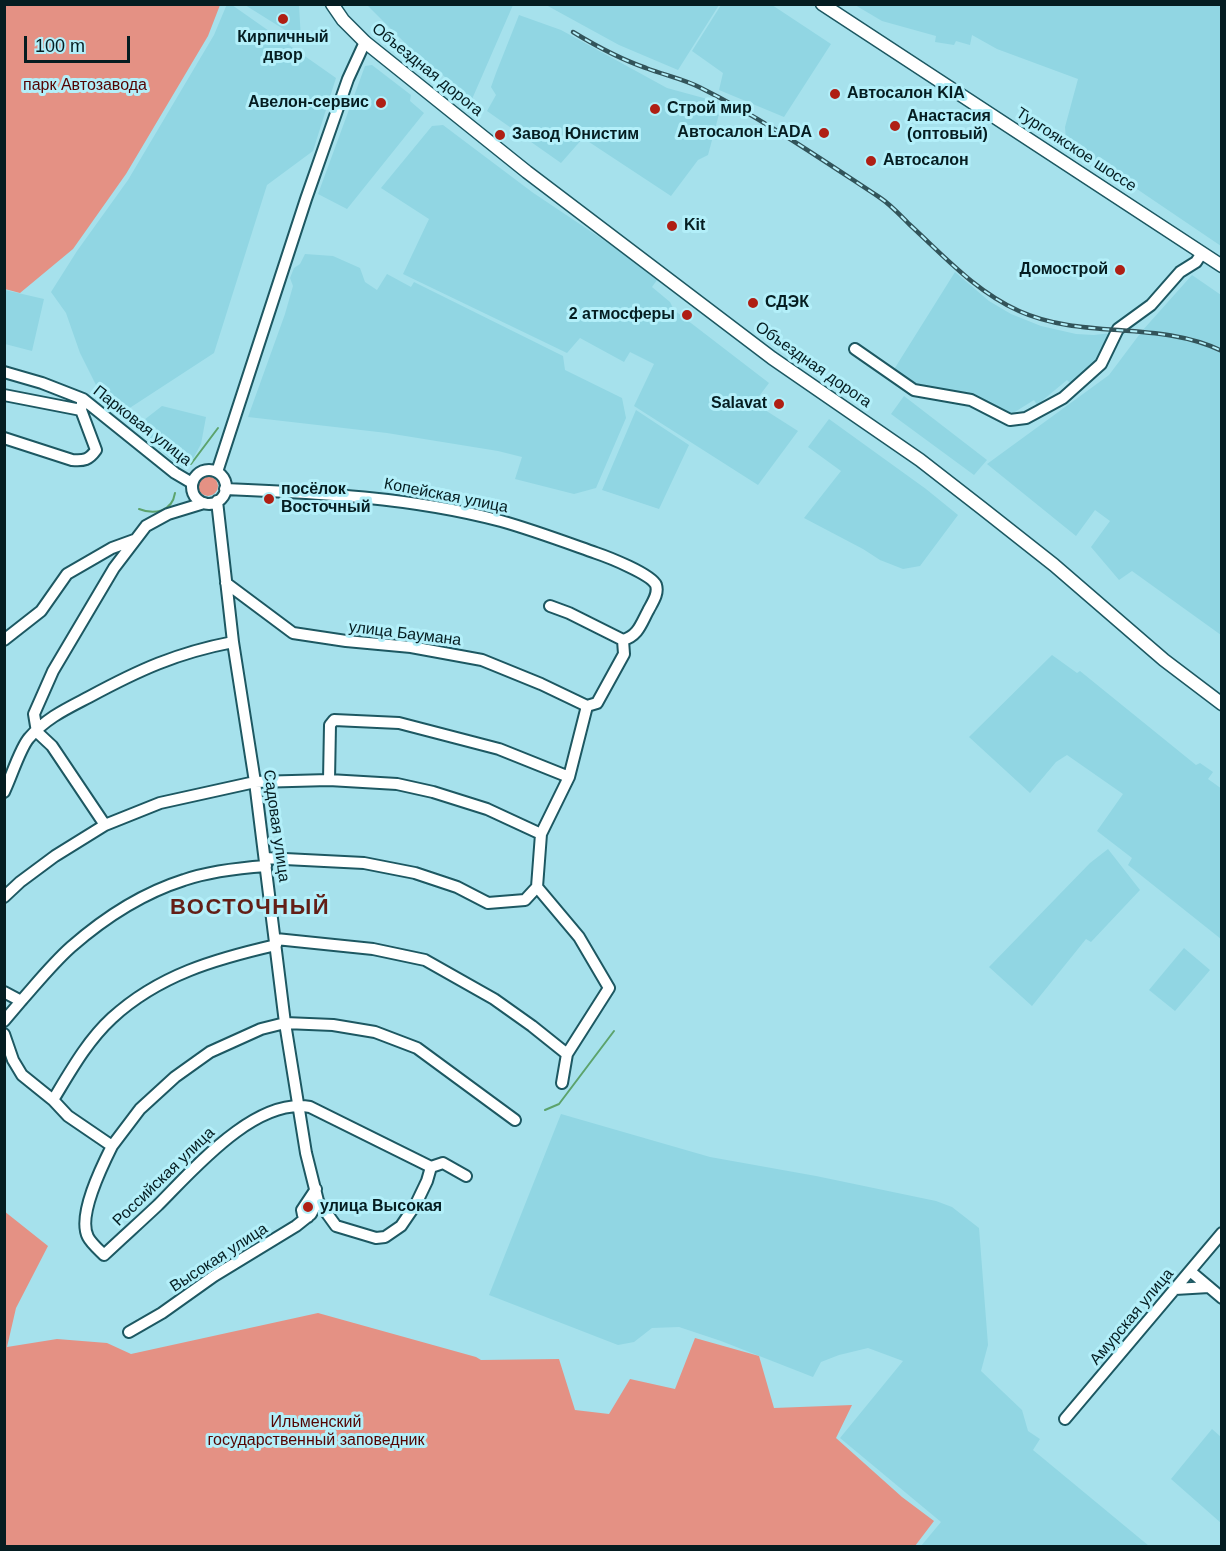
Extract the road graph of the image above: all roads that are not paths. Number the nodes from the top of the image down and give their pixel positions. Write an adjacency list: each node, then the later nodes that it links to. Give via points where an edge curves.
1 (332, 4): 3 (main road, Объездная дорога)
2 (822, 4): 4 (main road, Тургоякское шоссе)
3 (365, 42): 10 (street, via 348,79 302,211); 21 (main road, Объездная дорога, via 711,313 920,460)
4 (1202, 253): 5 (main road, Тургоякское шоссе); 6 (street, via 1151,305 1118,328 1101,364 1063,398 1026,418 1010,420 971,400 914,390)
5 (1221, 266)
6 (855, 349)
7 (4, 372): 11 (street, Парковая улица, via 83,399)
8 (4, 395): 9 (street, via 81,406 96,450 91,458 72,460)
9 (4, 438)
10 (217, 472): 11 (street, via 202,471); 12 (street)
11 (192, 483): 14 (street, via 193,493)
12 (225, 489): 13 (street); 19 (street, Копейская улица, via 383,498 501,521 613,559 656,585 656,594 638,630 633,637)
13 (217, 501): 14 (street); 16 (street, Садовая улица)
14 (204, 503): 15 (street, via 168,514 146,526)
15 (135, 540): 18 (street, via 112,548 67,574 40,611); 23 (street, via 53,671 34,714)
16 (226, 583): 20 (street, Садовая улица); 22 (street, улица Баумана, via 293,633 482,660)
17 (550, 606): 19 (street)
18 (4, 640)
19 (623, 640): 22 (street, via 624,654 597,703)
20 (233, 642): 23 (street, via 197,649 125,677 51,716); 26 (street, Садовая улица)
21 (1221, 704)
22 (587, 706): 24 (street)
23 (37, 732): 27 (street, via 28,739); 28 (street, via 52,746)
24 (569, 777): 25 (street, via 500,749 410,725 343,719 330,725); 29 (street)
25 (328, 780): 26 (street); 29 (street, via 397,784 433,792 487,809)
26 (255, 782): 28 (street, via 160,803); 30 (street, Садовая улица)
27 (4, 792)
28 (105, 825): 32 (street, via 55,856)
29 (541, 834): 31 (street)
30 (265, 862): 31 (street, via 364,863 415,873 457,887 488,903 525,900); 33 (street, Садовая улица); 35 (street, via 184,880 134,904 70,948)
31 (537, 888): 39 (street, via 579,937 609,988)
32 (4, 897)
33 (276, 942): 37 (street, Садовая улица); 39 (street, via 373,948 425,960 494,999); 41 (street, via 201,964 134,1000 110,1019 85,1049)
34 (4, 992): 35 (street)
35 (21, 1001): 36 (street)
36 (4, 1021)
37 (285, 1023): 42 (street, Садовая улица); 43 (street, via 333,1024 375,1032 417,1048); 44 (street, via 261,1029 210,1052 140,1109)
38 (4, 1034): 41 (street, via 22,1075)
39 (567, 1054): 40 (street)
40 (562, 1083)
41 (53, 1100): 44 (street, via 68,1116)
42 (298, 1104): 44 (street, Российская улица, via 236,1130 104,1255 88,1237 85,1222 97,1178); 45 (street); 47 (street, Садовая улица)
43 (515, 1120)
44 (112, 1146)
45 (431, 1167): 46 (street, via 443,1163); 48 (street, via 416,1204 401,1226 385,1237 336,1226)
46 (466, 1176)
47 (316, 1189): 48 (street, Садовая улица); 49 (street, via 302,1210)
48 (318, 1201): 49 (street, Высокая улица)
49 (308, 1217): 55 (street, Высокая улица)
50 (1221, 1233): 51 (street, Амурская улица)
51 (1190, 1271): 52 (street); 53 (street, Амурская улица)
52 (1209, 1287): 53 (street); 54 (street)
53 (1175, 1289): 56 (street, Амурская улица)
54 (1221, 1298)
55 (129, 1332)
56 (1065, 1419)

